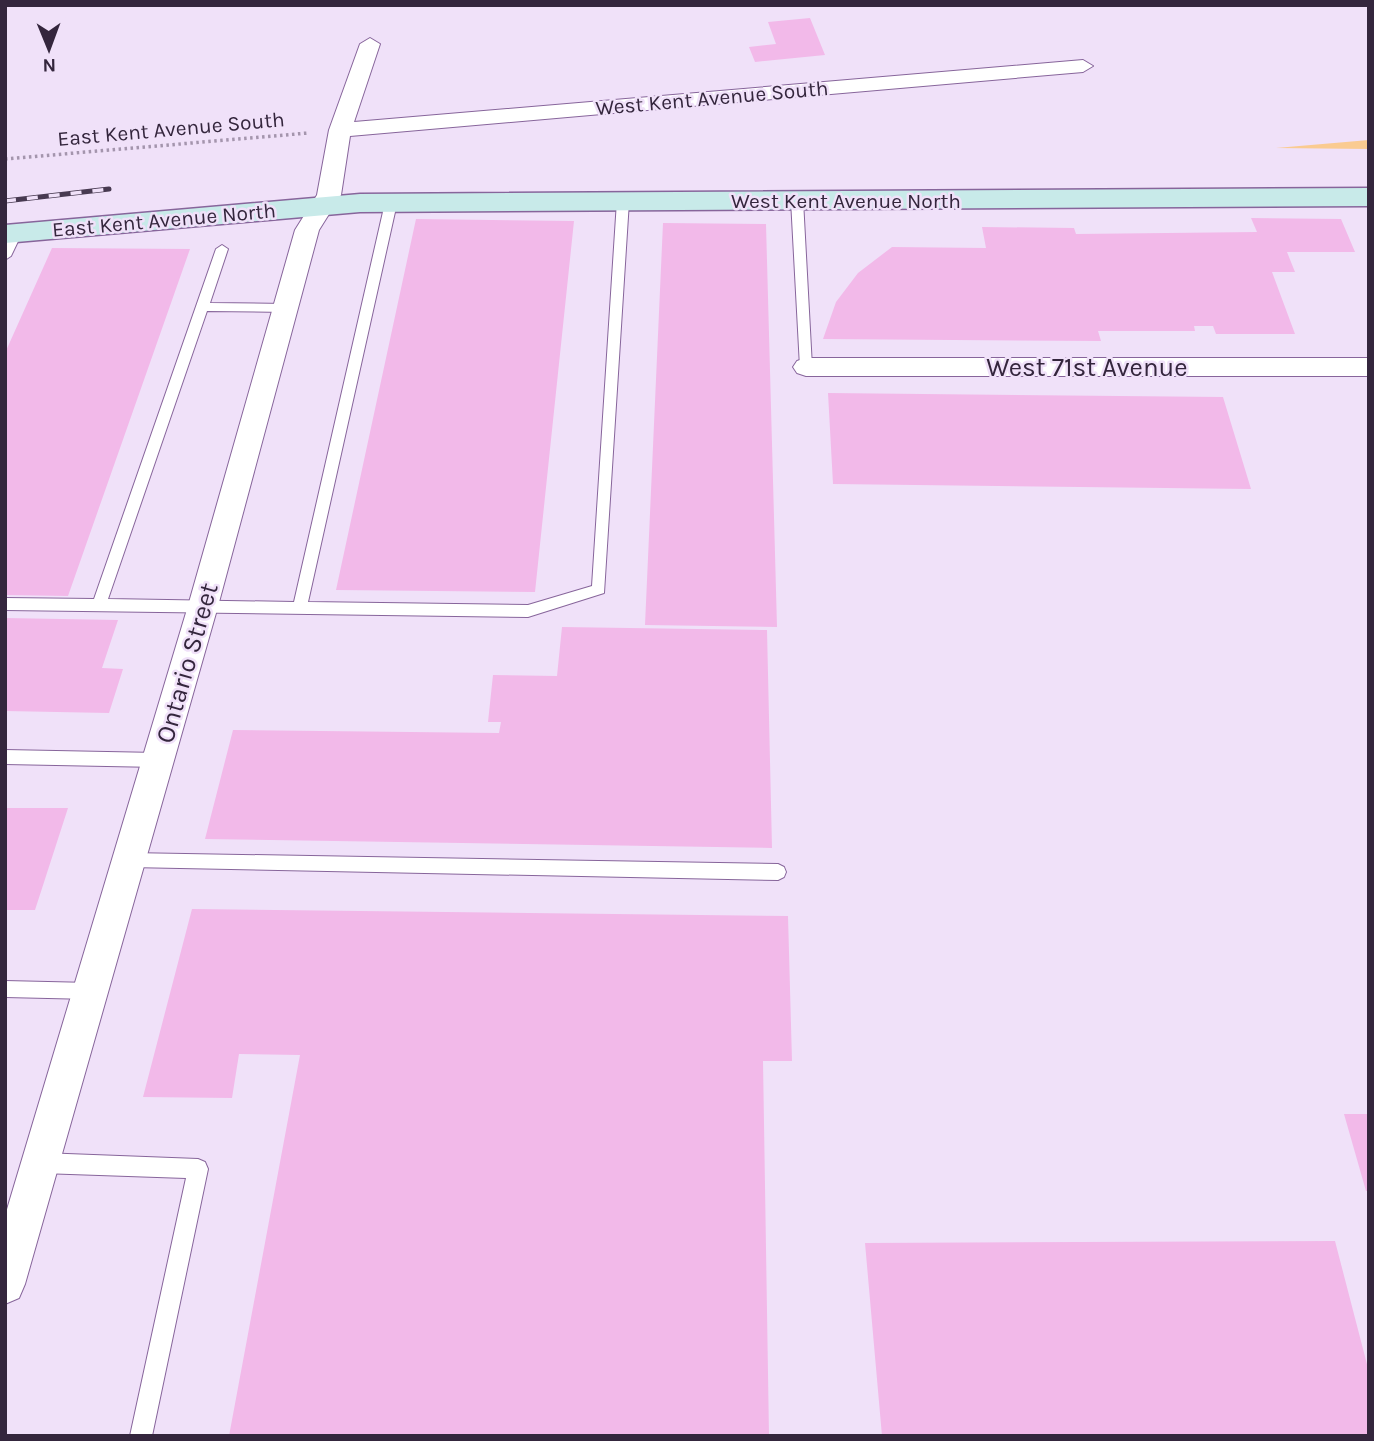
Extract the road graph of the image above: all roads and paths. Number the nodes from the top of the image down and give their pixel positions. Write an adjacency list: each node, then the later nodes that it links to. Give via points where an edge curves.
1 (370, 44): 3 (street, Ontario Street)
2 (1083, 66): 3 (street, West Kent Avenue South)
3 (340, 130): 4 (path, East Kent Avenue South); 9 (street, Ontario Street, via 333,180)
4 (5, 159)
5 (1369, 197): 6 (street, West Kent Avenue North)
6 (797, 200): 7 (street, West Kent Avenue North); 14 (lane)
7 (623, 201): 8 (street, West Kent Avenue North); 19 (lane, via 599,589 528,611)
8 (391, 203): 9 (street, West Kent Avenue North); 19 (lane)
9 (323, 206): 10 (street, East Kent Avenue North); 13 (street, Ontario Street, via 307,230)
10 (9, 241)
11 (222, 249): 12 (lane)
12 (203, 307): 13 (lane); 17 (lane)
13 (286, 308): 18 (street, Ontario Street)
14 (806, 367): 15 (street, West 71st Avenue)
15 (1369, 367)
16 (5, 604): 17 (lane)
17 (99, 605): 18 (lane)
18 (203, 606): 19 (lane); 21 (street, Ontario Street)
19 (300, 607)
20 (5, 757): 21 (lane)
21 (159, 760): 22 (street, Ontario Street)
22 (129, 860): 23 (lane); 25 (street, Ontario Street)
23 (778, 872)
24 (5, 989): 25 (lane)
25 (91, 991): 26 (street, Ontario Street)
26 (41, 1163): 27 (street, Ontario Street); 28 (lane, via 198,1169)
27 (5, 1284)
28 (141, 1436)

